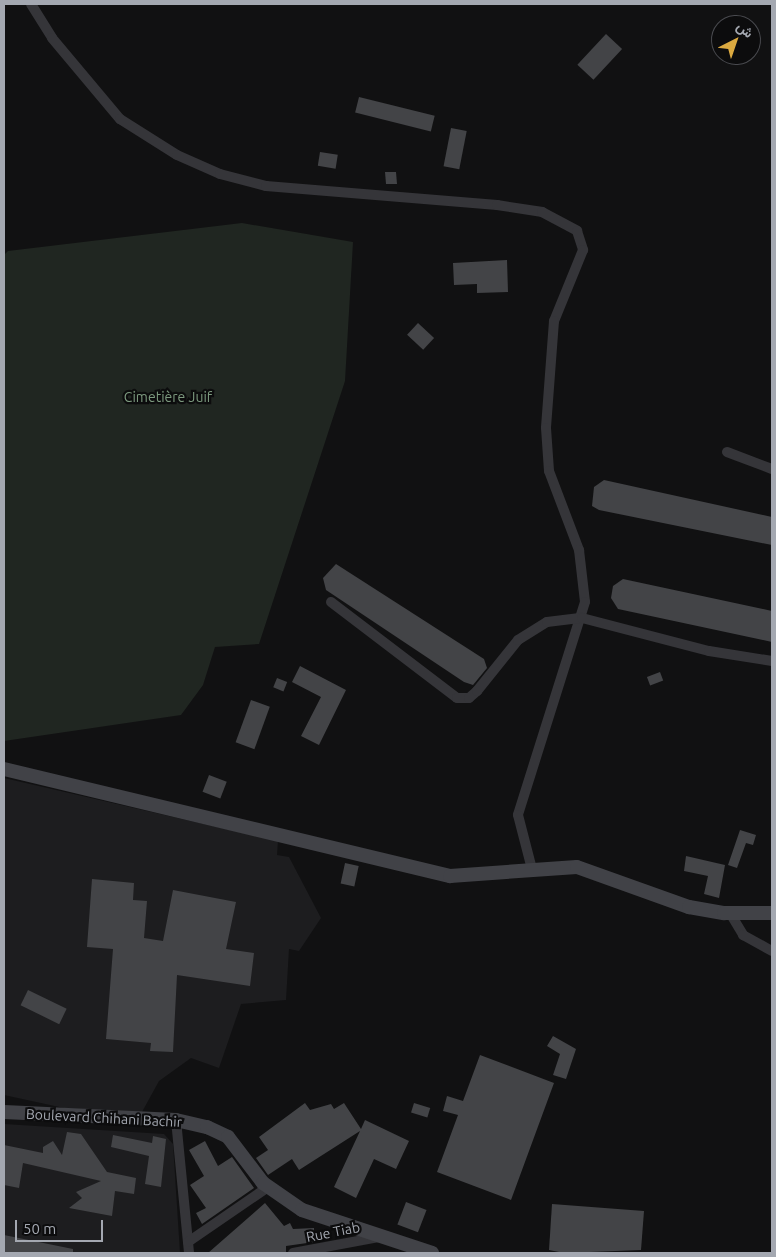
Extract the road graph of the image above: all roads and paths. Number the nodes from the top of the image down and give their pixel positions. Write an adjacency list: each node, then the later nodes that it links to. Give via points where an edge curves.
1 (31, 4): 5 (street, via 52,38 120,119 177,155 220,174 266,186 497,205 542,212 577,231 583,250 554,320 546,428 553,487 579,550 585,602)
2 (727, 452): 3 (street)
3 (772, 470)
4 (331, 602): 5 (street, via 457,698 469,698 477,691 532,627)
5 (582, 618): 6 (street, via 709,651); 8 (street, via 538,742 518,815)
6 (772, 661)
7 (4, 769): 8 (main road, via 450,876)
8 (532, 869): 9 (main road, via 577,867 680,904)
9 (730, 913): 10 (main road); 11 (street, via 743,935)
10 (772, 913)
11 (772, 950)
12 (4, 1112): 13 (main road, Boulevard Chihani Bachir)
13 (176, 1120): 14 (main road, Boulevard Chihani Bachir, via 228,1137); 16 (street)
14 (268, 1187): 15 (main road, Boulevard Chihani Bachir, via 302,1210); 16 (street)
15 (379, 1237): 17 (main road, Boulevard Chihani Bachir); 19 (street, Rue Tiab)
16 (188, 1242): 18 (street)
17 (399, 1248): 20 (main road, Boulevard Chihani Bachir)
18 (190, 1253)
19 (293, 1253)
20 (432, 1253)

